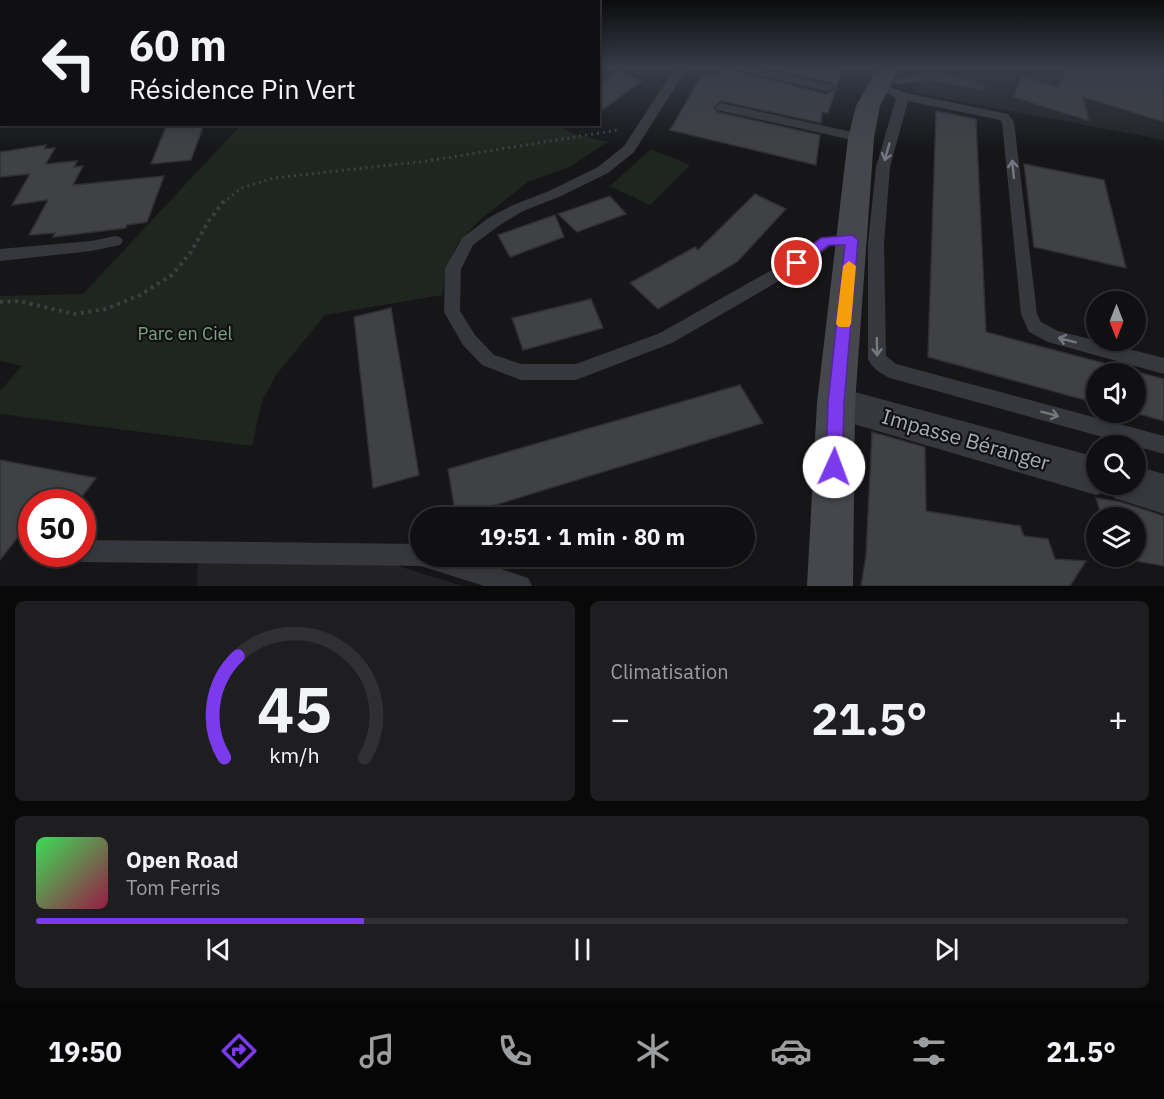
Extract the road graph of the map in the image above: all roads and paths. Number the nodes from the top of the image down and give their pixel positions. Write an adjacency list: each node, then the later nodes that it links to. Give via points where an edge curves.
1 (664, 95): 6 (lane)
2 (887, 95): 7 (main road)
3 (892, 95): 14 (lane, one-way to 14, via 876,243 877,359 890,370)
4 (929, 95): 12 (lane, one-way to 4, via 1054,337 1035,327 1029,314 1008,122 1004,117)
5 (721, 107): 7 (lane)
6 (645, 126): 8 (lane, via 629,149 603,170 518,208 466,242 453,268 452,312 469,340 488,360 521,372 576,372 666,338 797,263 826,241); 11 (path, via 427,161 274,178 241,188 226,199 171,275 140,295 106,309 74,314 19,301)
7 (861, 138): 8 (main road)
8 (852, 240): 13 (main road)
9 (115, 241): 10 (lane)
10 (0, 255)
11 (0, 302)
12 (1164, 366)
13 (836, 403): 15 (street, Impasse Béranger); 22 (main road)
14 (1164, 445)
15 (1086, 473)
16 (1146, 489): 17 (street)
17 (1164, 494)
18 (96, 551): 19 (lane)
19 (410, 555)
20 (460, 567): 21 (lane)
21 (520, 586)
22 (830, 586)

